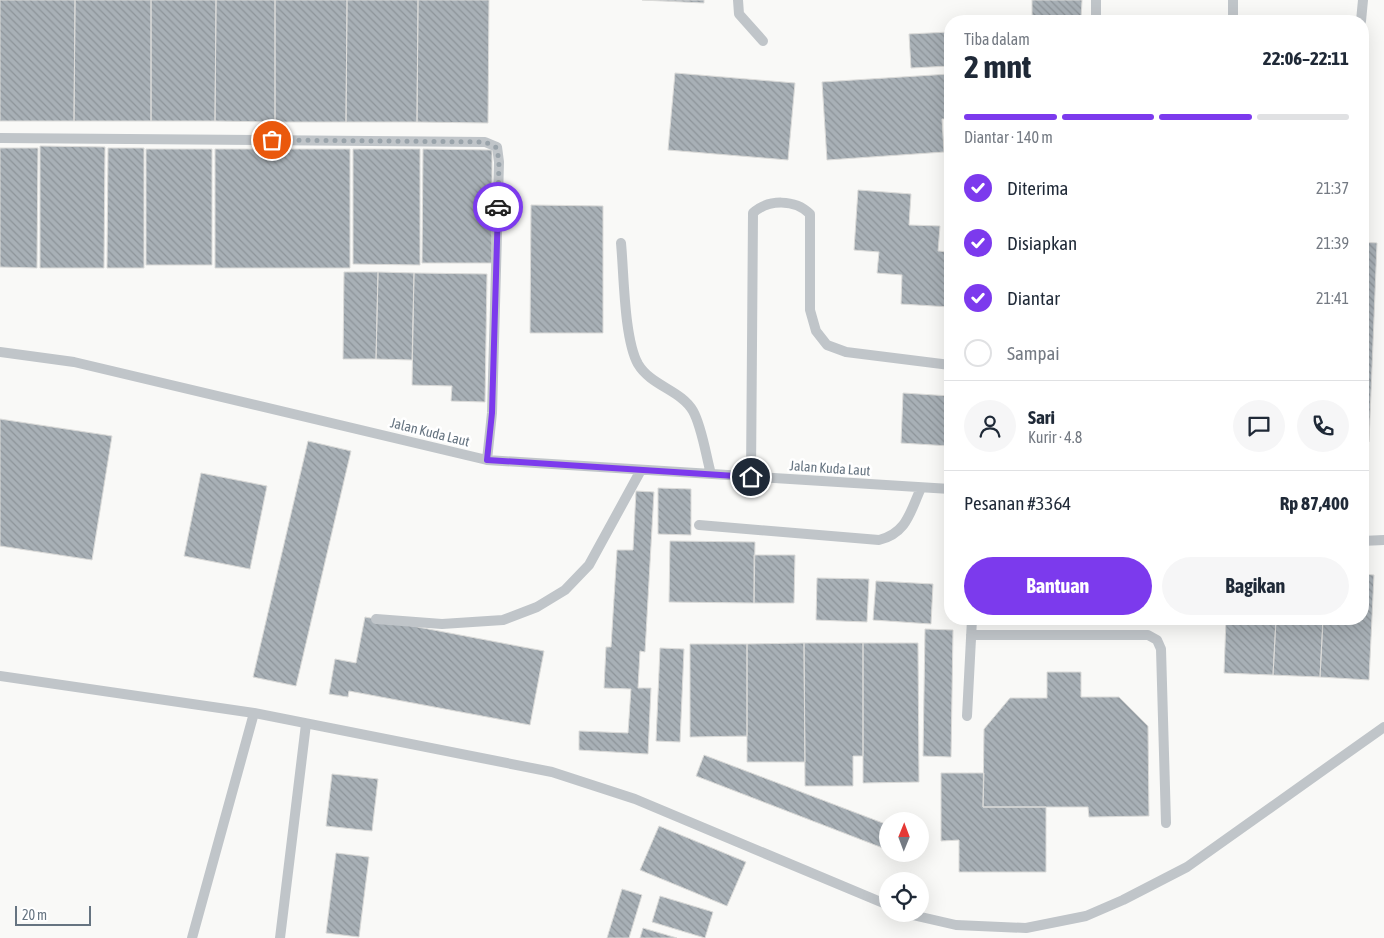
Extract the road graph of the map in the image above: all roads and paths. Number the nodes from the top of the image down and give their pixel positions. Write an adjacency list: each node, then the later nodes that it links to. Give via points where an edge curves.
1 (738, 0): 8 (lane, via 739,14)
2 (1096, 0): 5 (lane)
3 (1233, 0): 6 (lane)
4 (1363, 0): 7 (lane)
5 (1096, 15)
6 (1233, 15)
7 (1361, 15)
8 (762, 41)
9 (0, 138): 13 (lane, via 485,142 497,148 492,413)
10 (621, 243): 15 (lane, via 631,348 639,366 654,382 684,401 693,411)
11 (0, 352): 13 (lane, Jalan Kuda Laut, via 74,362)
12 (944, 363): 16 (lane, via 846,352 827,345 816,331 810,310 810,214 802,206 786,203 760,206 753,213)
13 (487, 460): 14 (lane, Jalan Kuda Laut)
14 (641, 470): 15 (lane, Jalan Kuda Laut); 22 (lane, via 589,565 565,590 537,607 503,620 442,624)
15 (711, 474): 16 (lane, Jalan Kuda Laut)
16 (751, 477): 17 (lane, Jalan Kuda Laut)
17 (921, 488): 18 (lane, Jalan Kuda Laut); 19 (lane, via 904,526 891,537 879,540)
18 (944, 489)
19 (698, 525)
20 (1384, 540): 21 (lane)
21 (1369, 541)
22 (376, 619)
23 (972, 625): 24 (lane)
24 (971, 635): 27 (lane); 30 (lane, via 1148,635 1157,640 1161,649)
25 (0, 676): 26 (lane)
26 (254, 713): 28 (lane); 33 (lane)
27 (967, 716)
28 (306, 724): 31 (lane, via 552,772 635,799); 34 (lane)
29 (1384, 727): 32 (lane, via 1187,867 1086,916 1026,928 956,925)
30 (1166, 823)
31 (879, 901)
32 (929, 919)
33 (192, 938)
34 (280, 938)

